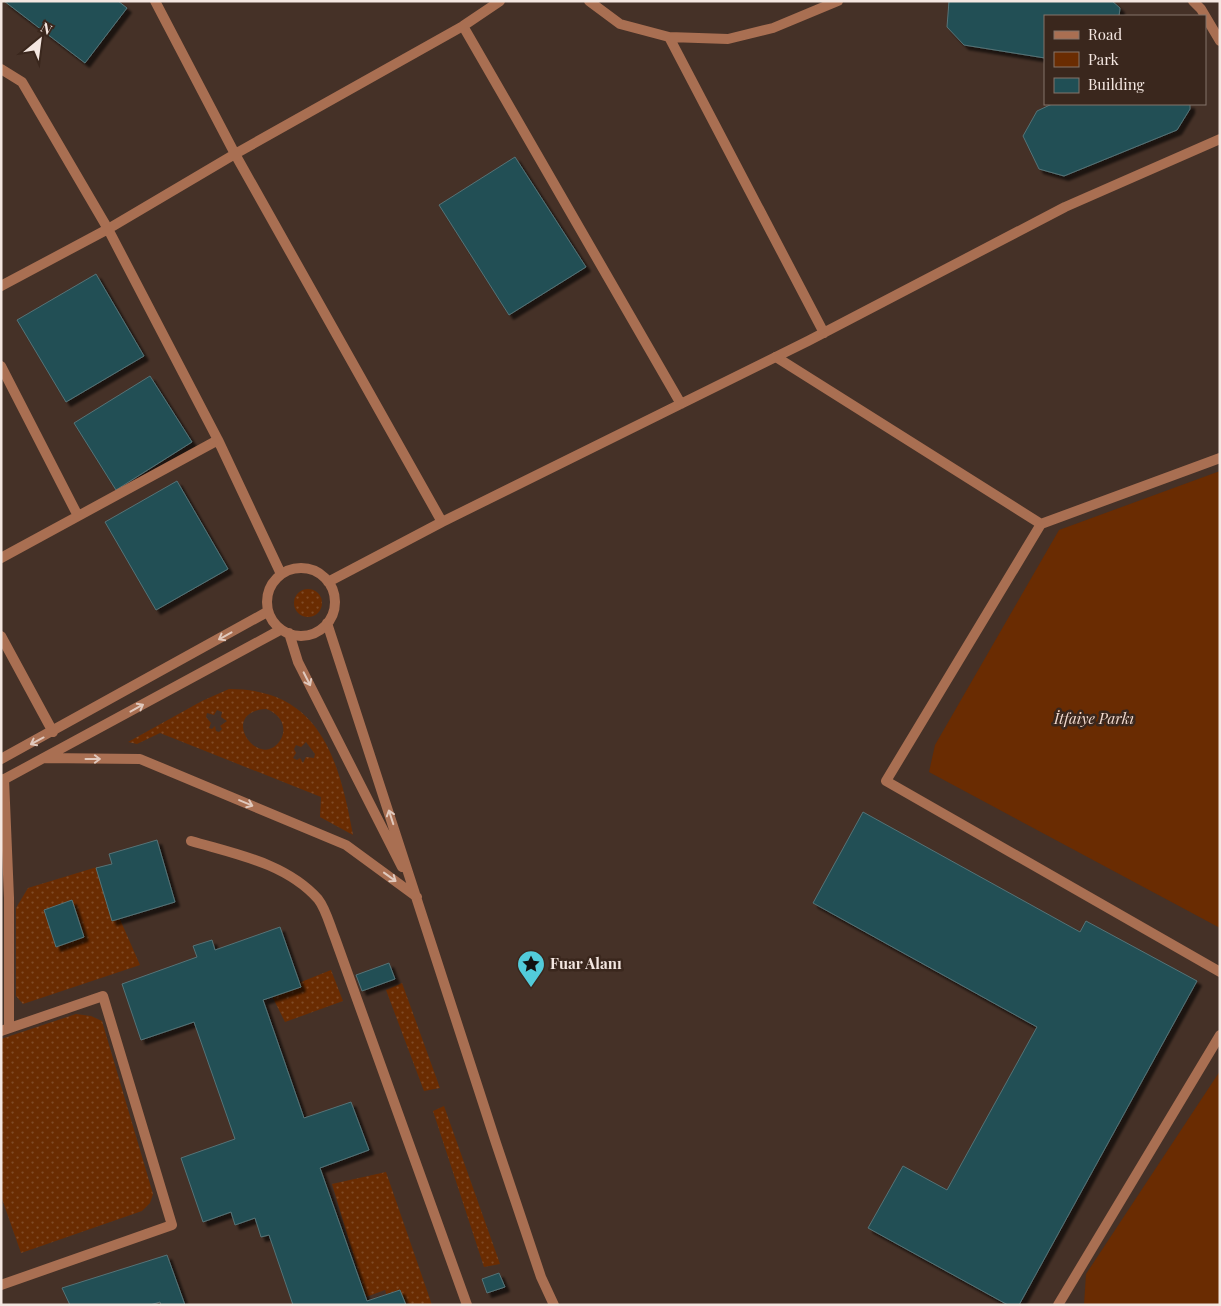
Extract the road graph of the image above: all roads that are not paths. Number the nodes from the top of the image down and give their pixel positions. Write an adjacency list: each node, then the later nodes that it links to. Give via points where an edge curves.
1 (155, 1): 13 (street)
2 (500, 1): 8 (street)
3 (589, 1): 9 (street, via 620,24)
4 (838, 1): 9 (street, via 773,28 728,39)
5 (1194, 1): 6 (street)
6 (1205, 15)
7 (1206, 17): 10 (street)
8 (462, 26): 13 (street); 19 (street)
9 (669, 37): 16 (street)
10 (1220, 41)
11 (1, 69): 14 (street, via 22,82)
12 (1220, 139): 16 (street, via 1065,207)
13 (235, 154): 14 (street); 23 (street)
14 (108, 229): 15 (street); 20 (street)
15 (1, 286)
16 (824, 333): 17 (street)
17 (776, 357): 19 (street); 24 (street)
18 (1, 366): 22 (street)
19 (681, 404): 23 (street)
20 (218, 440): 22 (street); 26 (street)
21 (1220, 458): 24 (street)
22 (78, 516): 25 (street)
23 (442, 522): 27 (street)
24 (1041, 524): 38 (street, via 886,781)
25 (1, 558)
26 (281, 574): 27 (street, via 302,567 322,574); 28 (street, via 268,591)
27 (328, 582): 29 (street, via 334,592 334,614)
28 (267, 612): 30 (street); 32 (street, one-way to 32)
29 (327, 623): 30 (street, via 321,631 300,637); 37 (street, one-way to 29)
30 (284, 632): 33 (street, one-way to 30); 37 (street, one-way to 37)
31 (1, 636): 32 (street)
32 (53, 732): 34 (street, one-way to 34)
33 (44, 758): 35 (street); 37 (street, one-way to 37, via 140,759 346,845)
34 (1, 759)
35 (3, 780): 39 (street, via 9,898)
36 (191, 840): 43 (street, via 263,862 292,876 319,900)
37 (418, 897): 42 (street)
38 (1220, 972)
39 (5, 1030): 41 (street, via 103,996 172,1226)
40 (1220, 1035): 44 (street)
41 (1, 1286)
42 (551, 1304)
43 (467, 1305)
44 (1058, 1305)

